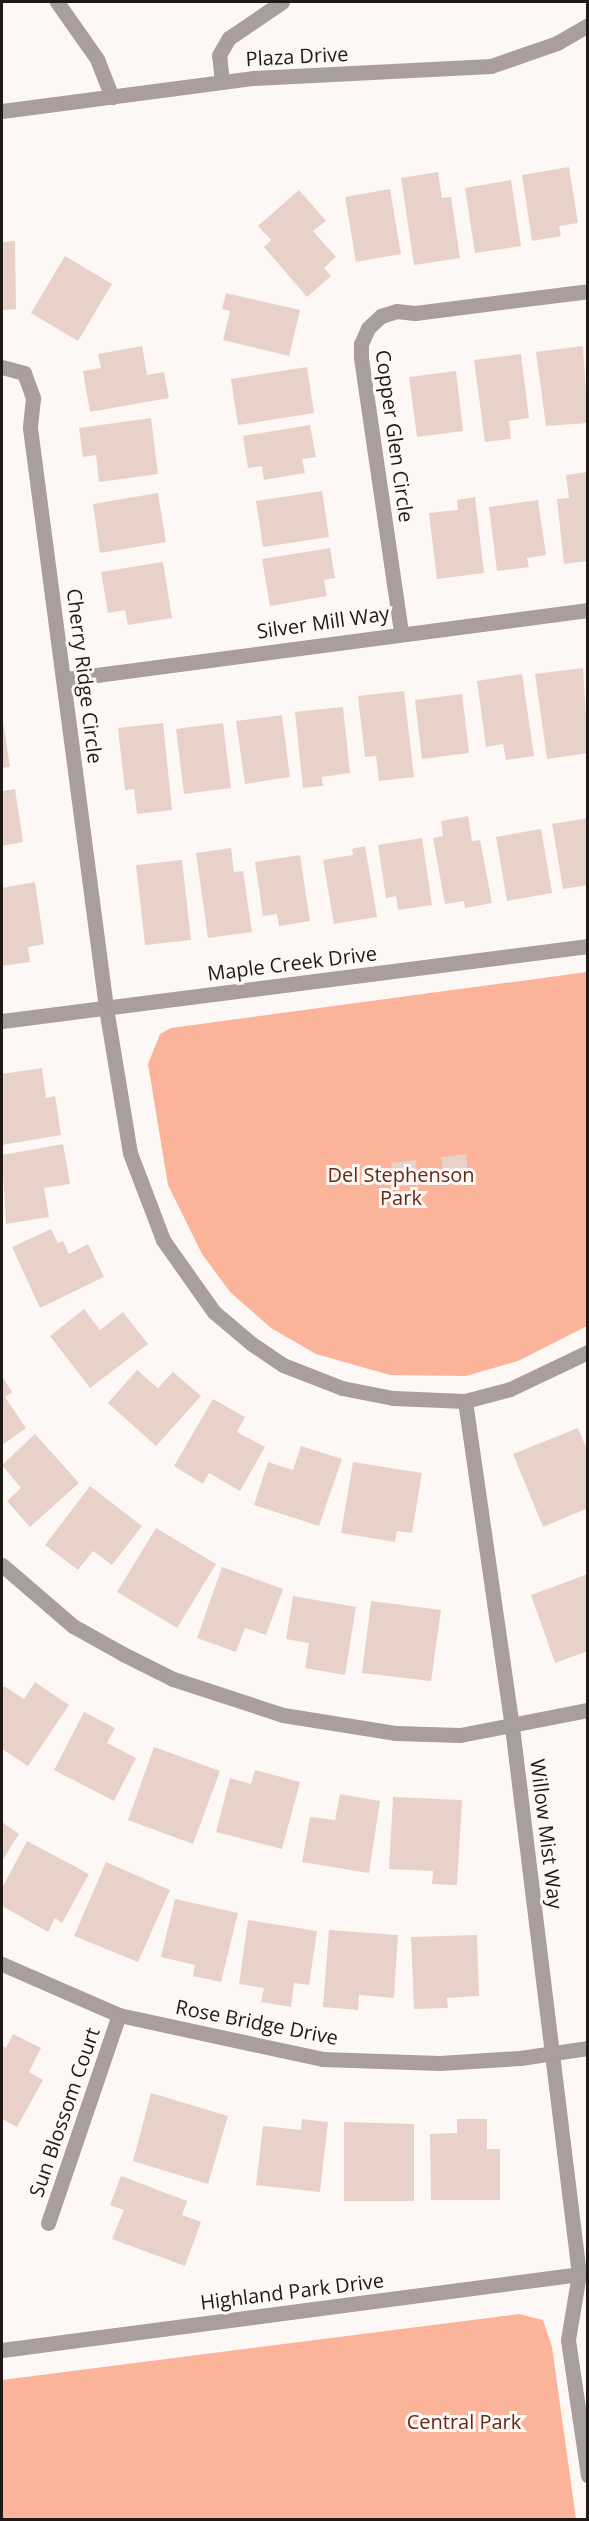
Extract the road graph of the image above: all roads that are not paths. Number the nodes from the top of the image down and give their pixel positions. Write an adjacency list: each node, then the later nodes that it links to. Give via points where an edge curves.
1 (57, 2): 5 (street, via 97,59)
2 (278, 3): 4 (street, via 229,38 219,55)
3 (588, 25): 4 (street, Plaza Drive, via 557,43 491,66)
4 (222, 82): 5 (street, Plaza Drive)
5 (112, 97): 6 (street, Plaza Drive)
6 (2, 111)
7 (588, 291): 10 (street, Copper Glen Circle, via 415,313 396,311 381,316 368,328 361,344 361,357)
8 (2, 367): 11 (street, Cherry Ridge Circle, via 24,374 33,398 30,428)
9 (588, 610): 10 (street, Silver Mill Way)
10 (401, 632): 11 (street, Silver Mill Way)
11 (66, 679): 13 (street, Cherry Ridge Circle)
12 (588, 946): 13 (street, Maple Creek Drive)
13 (106, 1008): 14 (street, Maple Creek Drive); 16 (street, Cherry Ridge Circle, via 130,1153 144,1197 163,1240 214,1312 283,1365 319,1382 393,1398)
14 (2, 1021)
15 (588, 1352): 16 (street, Cherry Ridge Circle, via 510,1389)
16 (465, 1401): 19 (street, Willow Mist Way)
17 (2, 1565): 19 (street, via 73,1626 173,1679 228,1699 283,1715 395,1733 460,1734)
18 (588, 1710): 19 (street)
19 (512, 1727): 23 (street, Willow Mist Way)
20 (2, 1964): 21 (street, Rose Bridge Drive)
21 (119, 2015): 23 (street, Rose Bridge Drive, via 322,2059 440,2063); 24 (street, Sun Blossom Court, via 89,2113)
22 (588, 2048): 23 (street, Rose Bridge Drive)
23 (553, 2054): 25 (street, Willow Mist Way)
24 (48, 2223)
25 (583, 2273): 26 (street); 27 (street, Highland Park Drive); 28 (street, via 568,2340)
26 (588, 2294)
27 (2, 2350)
28 (588, 2475)

